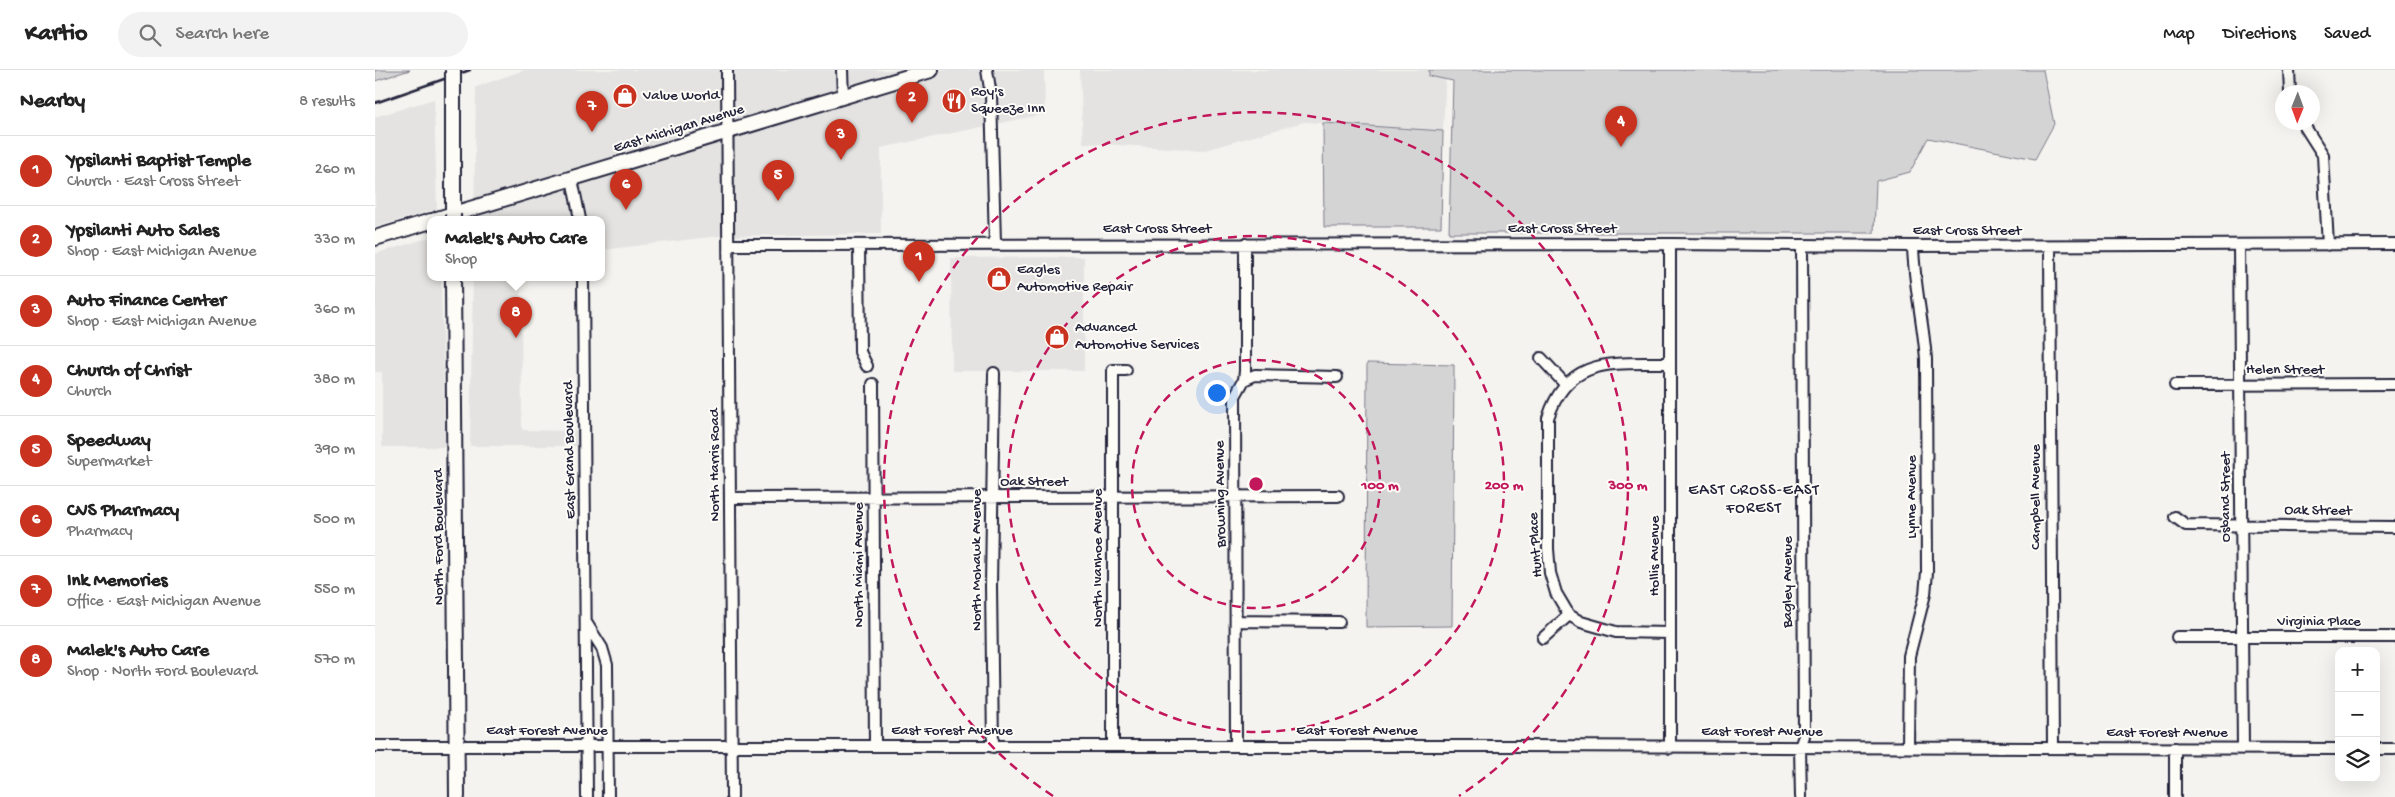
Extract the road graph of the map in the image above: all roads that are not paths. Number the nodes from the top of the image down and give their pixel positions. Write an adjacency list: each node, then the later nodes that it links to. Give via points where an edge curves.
1 (453, 70): 13 (main road, bridge)
2 (727, 70): 10 (street, North Harris Road)
3 (842, 70): 8 (street)
4 (931, 70): 8 (main road, East Michigan Avenue)
5 (987, 70): 17 (street, via 991,95)
6 (2289, 70): 7 (street)
7 (2290, 85)
8 (843, 97): 10 (main road, East Michigan Avenue)
9 (2308, 130): 24 (street, via 2323,154)
10 (728, 132): 11 (main road, East Michigan Avenue); 21 (street, North Harris Road)
11 (572, 179): 12 (main road, East Michigan Avenue); 14 (street)
12 (447, 216)
13 (453, 216)
14 (578, 216)
15 (427, 222): 16 (main road)
16 (375, 238)
17 (995, 243): 18 (street, East Cross Street); 22 (street, East Cross Street)
18 (1245, 244): 19 (street, East Cross Street); 36 (street, Browning Avenue)
19 (1670, 244): 25 (street, East Cross Street); 31 (street, Hollis Avenue)
20 (2395, 244): 24 (street, East Cross Street)
21 (729, 245): 22 (street, East Cross Street); 47 (street, North Harris Road)
22 (859, 245): 32 (street, via 860,352)
23 (2239, 245): 24 (street, East Cross Street); 27 (street, East Cross Street); 41 (street, Osband Street)
24 (2328, 245)
25 (1803, 246): 26 (street, East Cross Street); 69 (street, Bagley Avenue, via 1804,736)
26 (1913, 246): 27 (street, East Cross Street); 70 (street, Lynne Avenue, via 1913,276 1926,359 1927,572 1925,594 1909,656)
27 (2050, 246): 71 (street, Campbell Avenue)
28 (453, 281): 67 (main road, North Ford Boulevard)
29 (583, 281): 54 (street, East Grand Boulevard)
30 (1541, 358): 38 (street)
31 (1669, 363): 38 (street, Hunt Place, via 1603,365 1588,369); 55 (street, Hollis Avenue)
32 (867, 366)
33 (1126, 370): 45 (street, North Ivanhoe Avenue, via 1108,370)
34 (994, 373): 44 (street, North Mohawk Avenue)
35 (1337, 377): 36 (street, via 1255,376)
36 (1244, 380): 46 (street, Browning Avenue, via 1235,396)
37 (873, 384): 43 (street, North Miami Avenue)
38 (1565, 384): 51 (street, Hunt Place, via 1548,418 1548,549 1549,573)
39 (2395, 384): 41 (street, Helen Street)
40 (2175, 385): 41 (street, Helen Street)
41 (2240, 385): 49 (street, Osband Street)
42 (1338, 496): 46 (street, Oak Street)
43 (873, 497): 44 (street, Oak Street); 47 (street, Oak Street); 64 (street, North Miami Avenue)
44 (992, 497): 45 (street, Oak Street); 68 (street, North Mohawk Avenue)
45 (1113, 497): 46 (street, Oak Street); 65 (street, North Ivanhoe Avenue)
46 (1235, 497): 52 (street, Browning Avenue)
47 (730, 498): 63 (street, North Harris Road)
48 (2175, 517): 49 (street, Oak Street, via 2186,524)
49 (2241, 525): 50 (street, Oak Street); 56 (street, Osband Street)
50 (2395, 527)
51 (1569, 615): 55 (street, via 1581,622 1616,632); 58 (street)
52 (1237, 621): 53 (street); 66 (street, Browning Avenue)
53 (1339, 622)
54 (586, 623): 61 (street, East Grand Boulevard); 62 (street, via 602,648 607,665)
55 (1670, 632): 72 (street, Hollis Avenue)
56 (2242, 636): 57 (street, Virginia Place); 59 (street, Virginia Place); 74 (street, Osband Street)
57 (2395, 637)
58 (1543, 638)
59 (2177, 638)
60 (375, 746): 67 (street, East Forest Avenue)
61 (587, 746): 62 (street, East Forest Avenue); 67 (street, East Forest Avenue); 79 (street, East Grand Boulevard)
62 (609, 746): 63 (street, East Forest Avenue); 80 (street)
63 (731, 746): 64 (street, East Forest Avenue); 81 (street, North Harris Road)
64 (875, 746): 68 (street, East Forest Avenue)
65 (1113, 746): 66 (street, East Forest Avenue); 68 (street, East Forest Avenue)
66 (1236, 746): 72 (street, East Forest Avenue)
67 (457, 747): 78 (main road, North Ford Boulevard)
68 (993, 747)
69 (1800, 747): 70 (street, East Forest Avenue); 72 (street, East Forest Avenue); 82 (street, Bagley Avenue)
70 (1908, 747): 71 (street, East Forest Avenue)
71 (2053, 747): 73 (street, East Forest Avenue)
72 (1670, 748)
73 (2175, 748): 74 (street, East Forest Avenue); 83 (street)
74 (2243, 749): 75 (street, East Forest Avenue)
75 (2335, 749)
76 (2380, 749): 77 (street)
77 (2395, 749)
78 (457, 797)
79 (587, 797)
80 (608, 797)
81 (732, 797)
82 (1801, 797)
83 (2175, 797)

